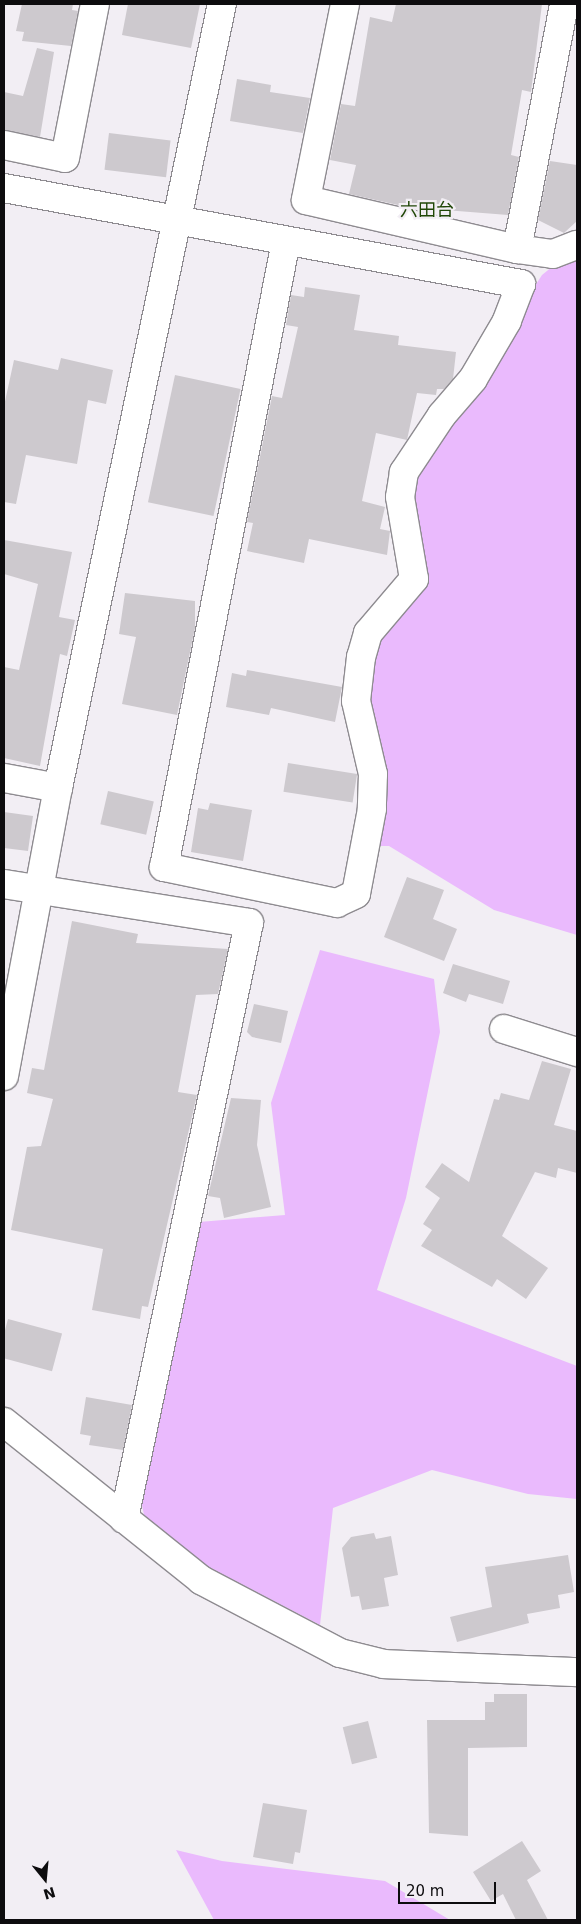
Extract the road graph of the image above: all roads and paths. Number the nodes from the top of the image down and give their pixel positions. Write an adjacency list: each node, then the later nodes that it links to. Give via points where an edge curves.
1 (95, 4): 5 (street, via 65,158)
2 (222, 4): 7 (street)
3 (344, 4): 10 (street, via 306,200)
4 (564, 4): 10 (street)
5 (4, 145)
6 (4, 188): 7 (street)
7 (179, 220): 8 (street); 12 (street)
8 (286, 241): 8 (street, via 521,284 507,321 473,379 436,422 404,472 400,497 414,579 368,633 361,657 356,702 372,774 372,809 356,894 348,902 164,867)
9 (577, 246): 10 (street, via 553,254)
10 (517, 249)
11 (4, 778): 12 (street)
12 (58, 788): 14 (street)
13 (4, 884): 14 (street)
14 (38, 891): 17 (street); 19 (street, via 249,923)
15 (504, 1029): 16 (street)
16 (577, 1052)
17 (4, 1076)
18 (4, 1422): 19 (street)
19 (124, 1519): 20 (street, via 201,1580 340,1653 384,1664)
20 (577, 1672)

